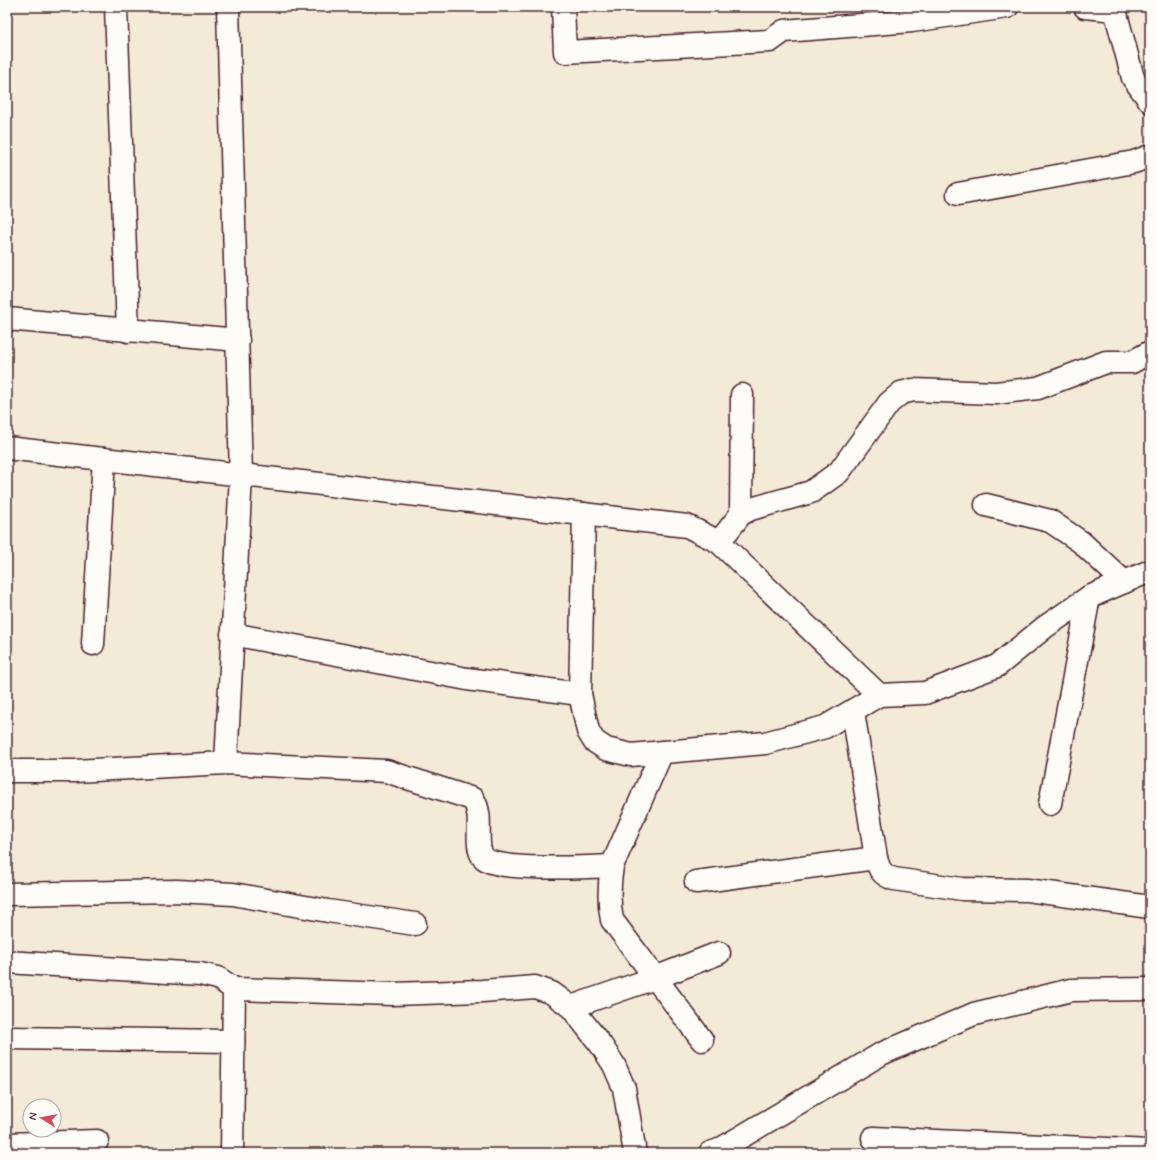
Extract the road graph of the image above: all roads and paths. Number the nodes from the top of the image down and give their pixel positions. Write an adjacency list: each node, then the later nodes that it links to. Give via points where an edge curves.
1 (116, 7): 10 (street)
2 (228, 7): 11 (street)
3 (563, 7): 4 (street, via 565,52 770,42 784,31 912,21)
4 (1007, 7)
5 (1085, 7): 6 (street, via 1115,10 1133,78)
6 (1150, 101)
7 (1150, 156): 8 (street, via 1134,162)
8 (958, 194)
9 (7, 319): 10 (street)
10 (128, 330): 11 (street)
11 (238, 340): 16 (street)
12 (1150, 352): 19 (street, via 1132,362 1106,362 1038,388 996,393 913,390 901,393 889,403 839,472 811,492)
13 (742, 395): 19 (street)
14 (7, 448): 15 (street)
15 (104, 459): 16 (street); 25 (street)
16 (241, 475): 18 (street); 24 (street)
17 (986, 505): 22 (street, via 1050,521 1081,542)
18 (584, 514): 20 (street, via 687,526); 26 (street)
19 (741, 514): 20 (street)
20 (720, 542): 27 (street)
21 (1150, 571): 22 (street)
22 (1124, 582): 23 (street)
23 (1089, 598): 27 (street, via 1045,627 997,666 925,693); 32 (street)
24 (232, 634): 26 (street, via 467,680); 30 (street)
25 (93, 644)
26 (580, 694): 29 (street, via 588,731 594,741 606,749 631,755)
27 (879, 695): 28 (street)
28 (853, 711): 29 (street, via 825,727 765,743); 33 (street)
29 (662, 752): 34 (street)
30 (226, 764): 31 (street, via 74,771); 34 (street, via 386,770 473,799 478,807 480,850 483,858 489,862 502,866 528,867)
31 (7, 771)
32 (1050, 804)
33 (876, 858): 35 (street); 37 (street, via 878,868 884,876 894,879 962,889 1027,890)
34 (612, 866): 41 (street, via 609,883 612,920)
35 (696, 882)
36 (7, 894): 38 (street, via 176,891 233,894)
37 (1150, 907)
38 (415, 924)
39 (719, 953): 41 (street)
40 (7, 962): 42 (street, via 200,974 218,978)
41 (655, 978): 44 (street); 46 (street)
42 (234, 989): 44 (street, via 393,994 534,987 552,993); 47 (street)
43 (1150, 989): 54 (street, via 1071,990 974,1014 881,1054)
44 (571, 1007): 53 (street, via 614,1065 624,1088)
45 (7, 1038): 47 (street)
46 (702, 1040)
47 (233, 1041): 52 (street)
48 (873, 1138): 51 (street)
49 (97, 1142): 50 (street)
50 (7, 1144)
51 (1150, 1151)
52 (232, 1152)
53 (635, 1153)
54 (710, 1153)

